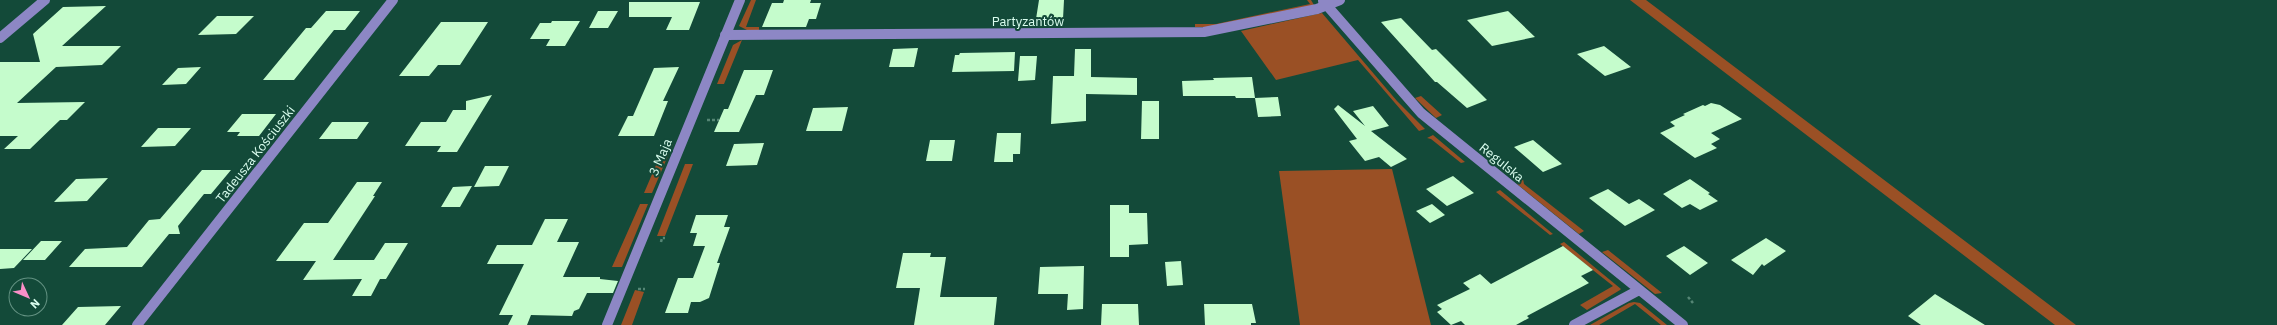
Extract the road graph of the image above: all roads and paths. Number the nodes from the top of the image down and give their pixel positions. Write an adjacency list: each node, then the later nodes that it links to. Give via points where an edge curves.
1 (44, 0): 7 (street)
2 (393, 0): 13 (street, Tadeusza Kościuszki)
3 (740, 0): 6 (street, 3 Maja)
4 (1340, 0): 5 (street, Partyzantów)
5 (1324, 2): 6 (street, Partyzantów, via 1317,9 1201,32); 10 (street, Regulska, via 1422,113)
6 (725, 35): 14 (street, 3 Maja)
7 (0, 38)
8 (665, 238): 9 (path, via 662,238)
9 (661, 242)
10 (1638, 290): 15 (street); 16 (street, Regulska)
11 (1688, 297): 12 (path)
12 (1693, 302)
13 (137, 325)
14 (607, 325)
15 (1574, 325)
16 (1683, 325)

